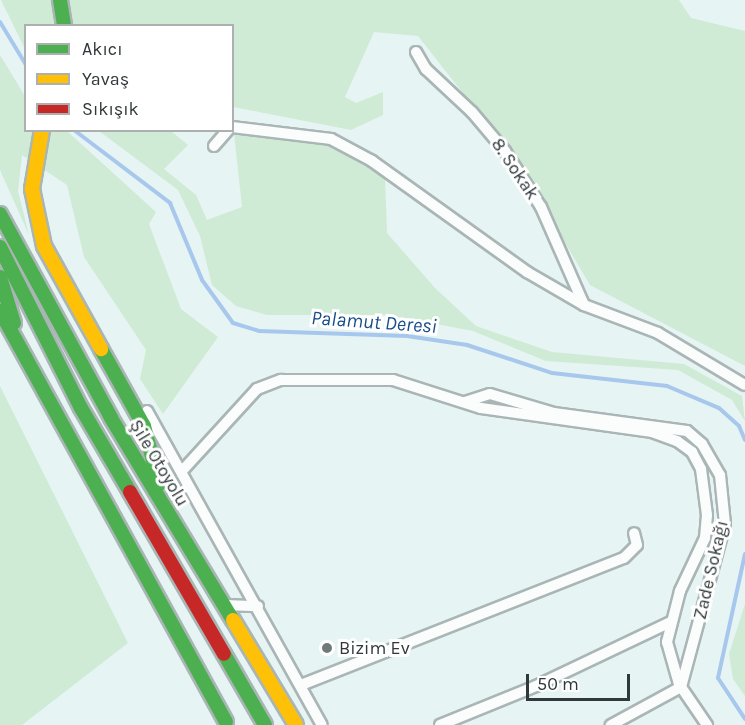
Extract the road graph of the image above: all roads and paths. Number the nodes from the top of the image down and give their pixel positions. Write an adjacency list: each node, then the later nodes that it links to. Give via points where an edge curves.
1 (60, 0): 2 (highway)
2 (64, 24)
3 (416, 52): 11 (street, 8. Sokak, via 426,69 506,151 541,207)
4 (234, 127): 11 (street, via 331,139 372,161 527,272)
5 (42, 132): 18 (highway, via 32,189 44,246 144,426)
6 (226, 132): 7 (street)
7 (214, 146)
8 (0, 214): 18 (highway, Şile Otoyolu, via 44,299)
9 (0, 247): 27 (highway, via 81,408)
10 (0, 277): 13 (highway)
11 (584, 305): 14 (street, via 658,333)
12 (0, 311): 13 (highway)
13 (25, 358): 25 (highway)
14 (745, 385)
15 (142, 402): 17 (street)
16 (465, 402): 17 (street, via 393,380 281,380 257,388); 22 (street, via 546,420 652,432 692,452 706,492 705,538); 24 (street, Zade Sokağı, via 490,394 554,412 687,431 702,444 720,475 725,524)
17 (182, 471): 21 (street)
18 (165, 508): 20 (highway, Şile Otoyolu)
19 (634, 533): 23 (street, via 637,545 624,558)
20 (225, 605): 21 (street); 28 (highway, Şile Otoyolu)
21 (258, 606): 23 (street)
22 (671, 622): 24 (street, via 667,642); 30 (street, via 536,686)
23 (301, 685): 29 (street)
24 (681, 687): 26 (street); 32 (street)
25 (222, 723)
26 (625, 723): 31 (street)
27 (265, 725)
28 (296, 725)
29 (322, 725)
30 (440, 725)
31 (611, 725)
32 (707, 725)

